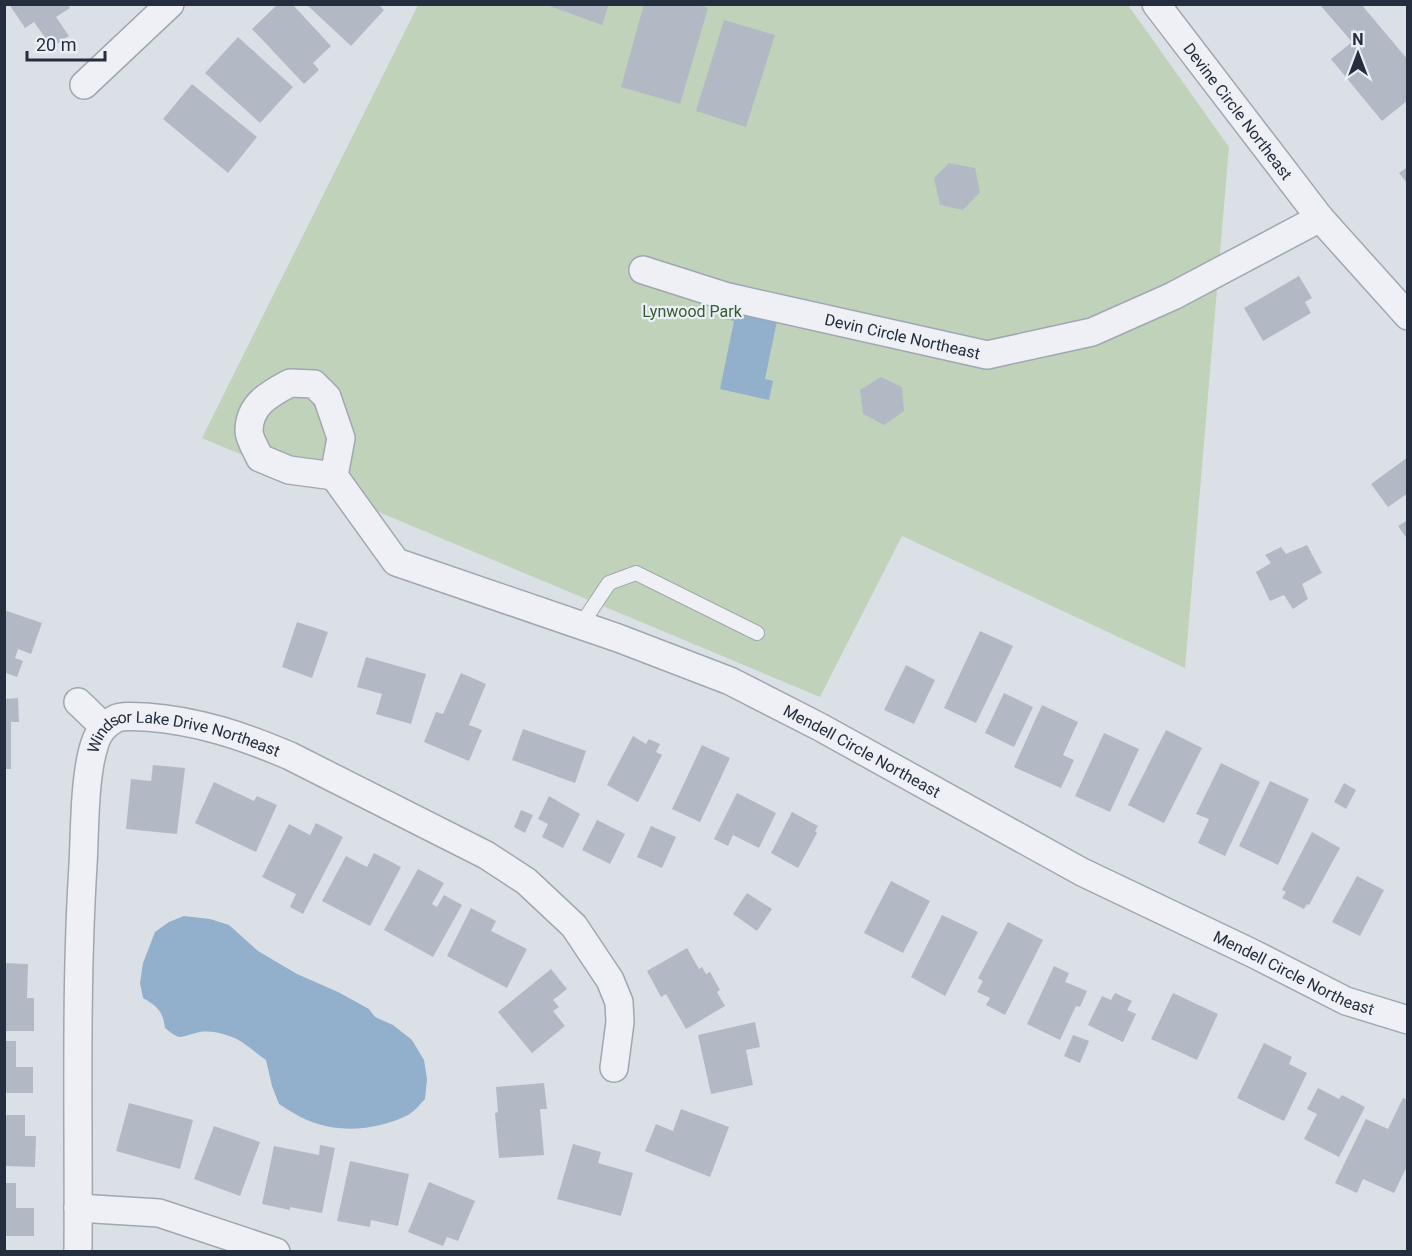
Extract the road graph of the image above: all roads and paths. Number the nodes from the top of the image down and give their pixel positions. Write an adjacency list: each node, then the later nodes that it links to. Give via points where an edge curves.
1 (170, 4): 3 (street)
2 (1156, 4): 4 (street, Devine Circle Northeast)
3 (84, 86)
4 (1320, 218): 5 (street, Devin Circle Northeast, via 1173,296 1092,332 987,355 728,297); 6 (street, Devine Circle Northeast)
5 (643, 270)
6 (1407, 316)
7 (334, 476): 8 (street, Mendell Circle Northeast, via 396,562)
8 (581, 625): 9 (lane, via 609,583 636,573); 12 (street, Mendell Circle Northeast, via 730,681 1082,872 1347,1001)
9 (757, 633)
10 (78, 702): 11 (street)
11 (104, 727): 13 (street, Windsor Lake Drive Northeast, via 117,718 140,717 230,732 311,767 486,855 526,881 574,926 610,980 619,1002 620,1023); 14 (street, Windsor Lake Drive Northeast, via 95,740 90,761 81,896 77,997)
12 (1407, 1020)
13 (614, 1068)
14 (78, 1208): 15 (street, Windsor Lake Drive Northeast); 16 (street, via 159,1213)
15 (78, 1251)
16 (276, 1251)

